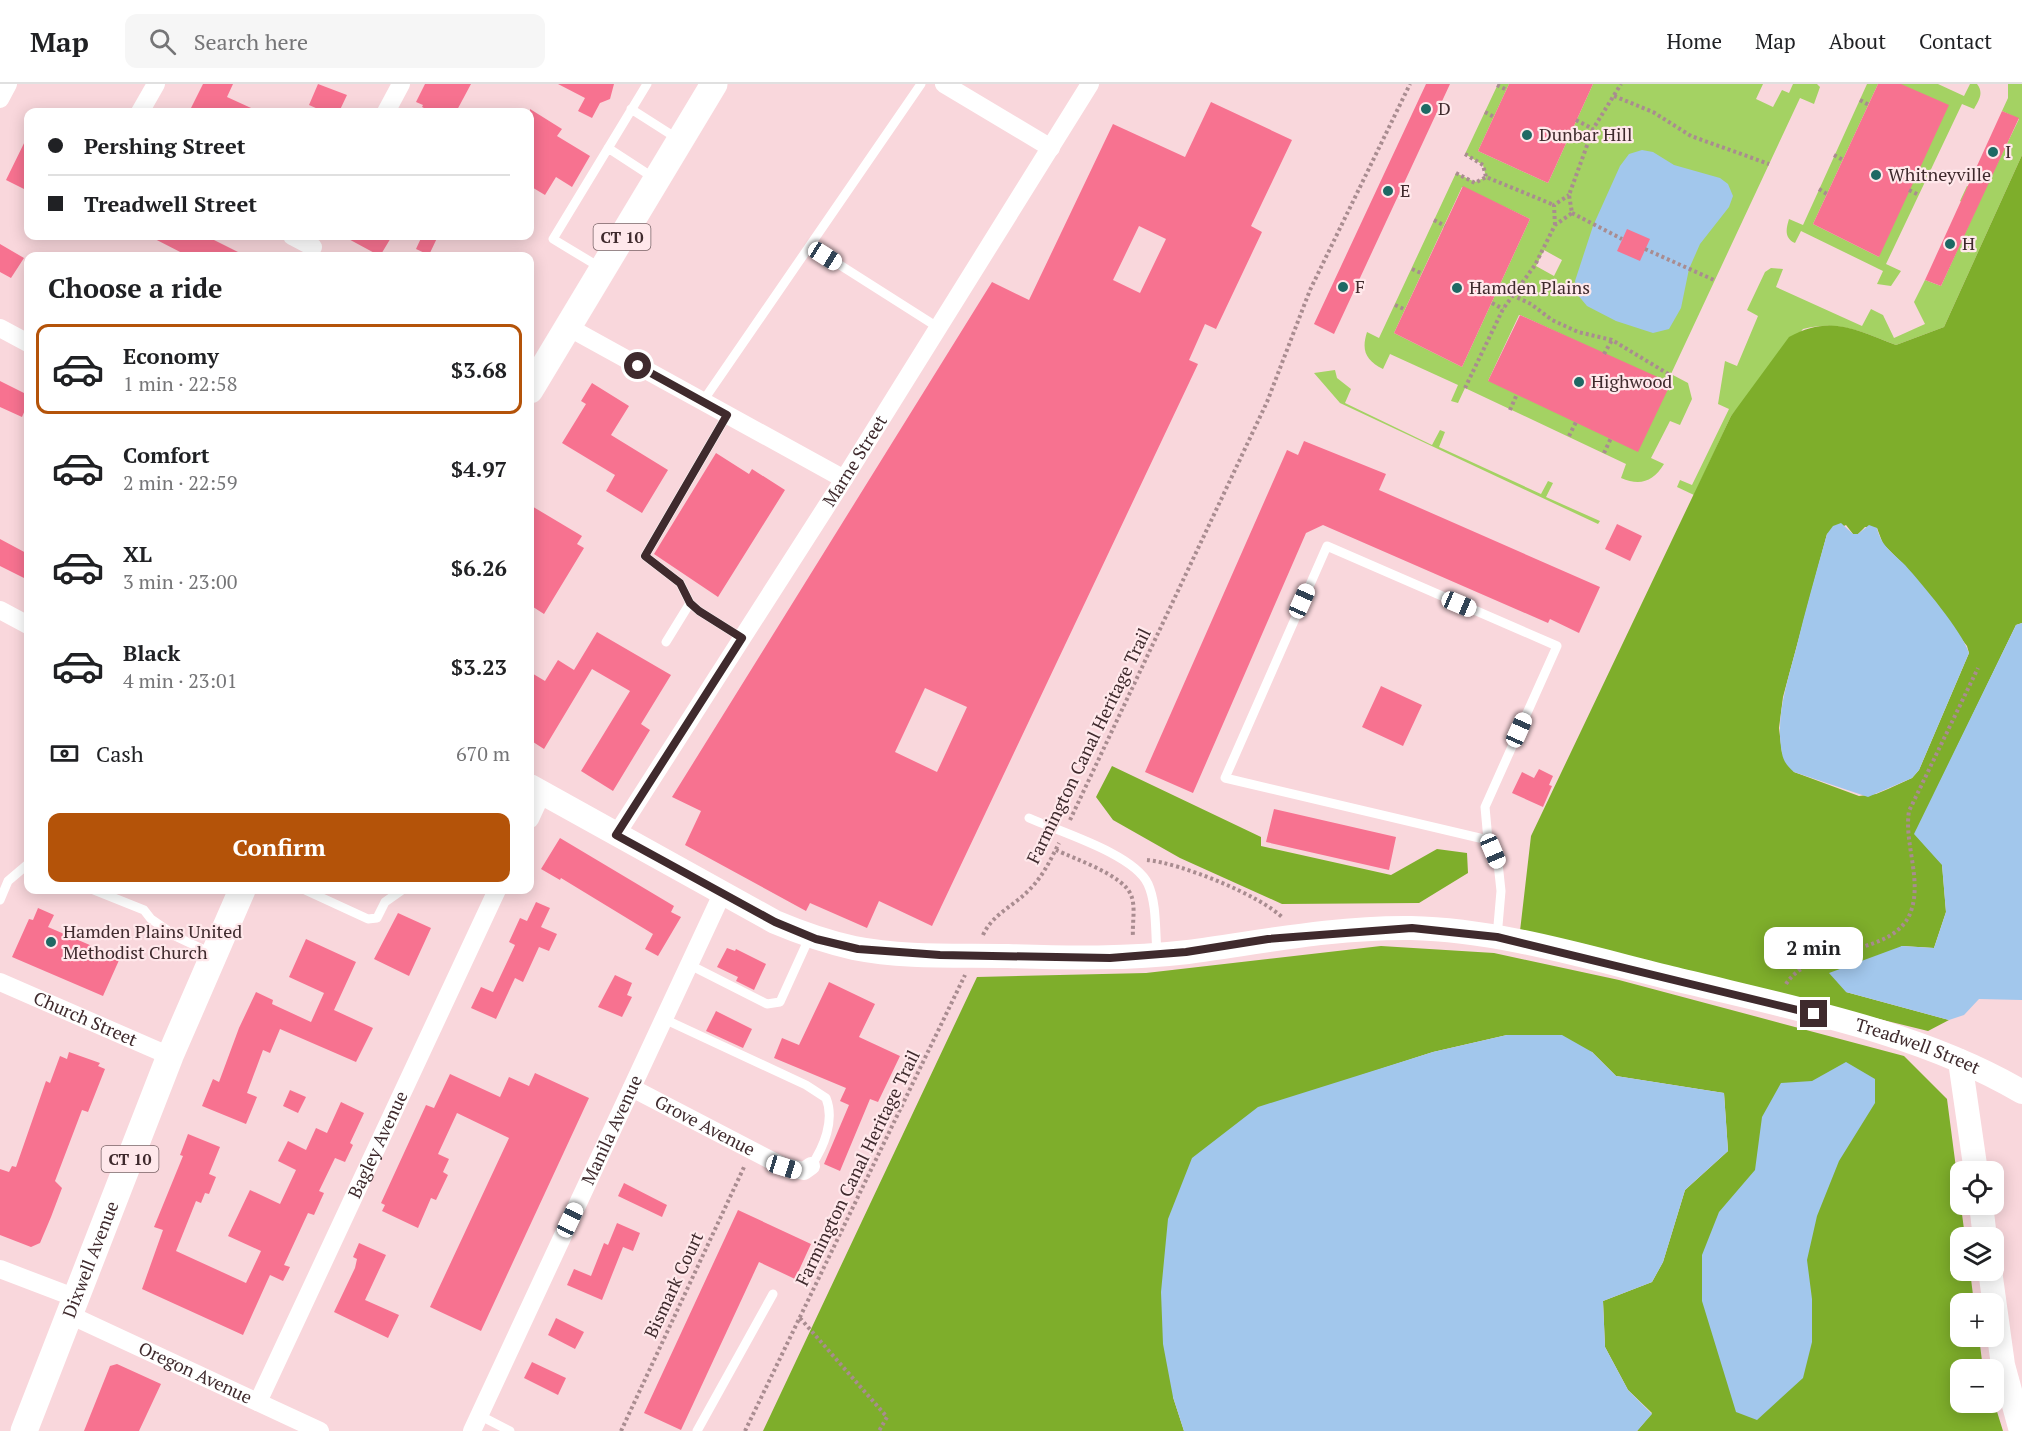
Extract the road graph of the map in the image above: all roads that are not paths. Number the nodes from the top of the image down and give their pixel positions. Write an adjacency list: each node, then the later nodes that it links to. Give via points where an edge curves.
1 (8, 84): 9 (street)
2 (156, 84): 10 (street)
3 (401, 84): 11 (street)
4 (647, 84): 12 (lane)
5 (714, 84): 13 (main road, CT 10)
6 (921, 84): 17 (lane)
7 (944, 84): 15 (street)
8 (1090, 84): 15 (street, Marne Street)
9 (0, 99)
10 (142, 108)
11 (388, 108)
12 (631, 109): 13 (lane); 14 (lane)
13 (681, 140): 16 (main road, CT 10)
14 (608, 148): 16 (lane); 18 (lane, via 553,239)
15 (1051, 148): 21 (street, Marne Street)
16 (656, 180): 18 (main road, CT 10)
17 (810, 246): 21 (lane); 24 (lane)
18 (603, 269): 19 (main road, CT 10)
19 (568, 327): 23 (main road, CT 10); 24 (street)
20 (0, 328): 22 (street)
21 (939, 328): 26 (street, Marne Street)
22 (24, 341)
23 (534, 383)
24 (703, 401): 25 (street)
25 (727, 415): 26 (street); 27 (lane, via 645,556 680,583)
26 (844, 479): 30 (street, Marne Street)
27 (690, 603): 30 (lane); 31 (lane)
28 (0, 610): 29 (street)
29 (24, 623)
30 (742, 638): 34 (street, Marne Street)
31 (666, 642)
32 (536, 789): 34 (street, Treadwell Street)
33 (1029, 818): 46 (lane, via 1138,869 1149,886)
34 (616, 835): 42 (street, Treadwell Street)
35 (1488, 840): 35 (lane, via 1485,807 1557,646 1327,546 1225,778); 45 (lane, via 1498,863 1501,891)
36 (24, 867): 43 (lane, via 8,881)
37 (104, 894): 47 (lane, via 144,910 177,937)
38 (240, 894): 47 (main road, Dixwell Avenue / CT 10)
39 (314, 894): 40 (lane, via 368,919 378,918 385,902)
40 (396, 894)
41 (495, 894): 61 (street, Bagley Avenue)
42 (722, 894): 44 (street, Treadwell Street); 48 (street, Manila Avenue)
43 (0, 900)
44 (810, 936): 46 (street, Treadwell Street, via 858,949 940,955 1110,958); 48 (lane, via 780,1002 767,1004)
45 (1497, 937): 46 (street, Treadwell Street, via 1412,928); 52 (street, Treadwell Street, via 1779,1004 1898,1038)
46 (1157, 946)
47 (214, 954): 51 (main road, Dixwell Avenue / CT 10)
48 (690, 965): 50 (street, Manila Avenue)
49 (0, 982): 51 (street, Church Street)
50 (664, 1019): 53 (street, Manila Avenue); 56 (lane, via 826,1098 830,1117 819,1155)
51 (170, 1056): 60 (main road, Dixwell Avenue / CT 10)
52 (1960, 1061): 54 (street, Treadwell Street); 55 (street)
53 (632, 1088): 56 (street, Grove Avenue, via 798,1171); 62 (street, Manila Avenue)
54 (2022, 1092)
55 (1974, 1161)
56 (811, 1166)
57 (0, 1269): 60 (street, Oregon Avenue)
58 (1992, 1281): 67 (street, via 2003,1365)
59 (772, 1294): 66 (lane)
60 (73, 1306): 61 (street, Oregon Avenue); 63 (main road, Dixwell Avenue / CT 10)
61 (258, 1402): 64 (street, Oregon Avenue)
62 (476, 1423): 65 (lane)
63 (24, 1431)
64 (320, 1431)
65 (510, 1431)
66 (698, 1431)
67 (2020, 1431)

